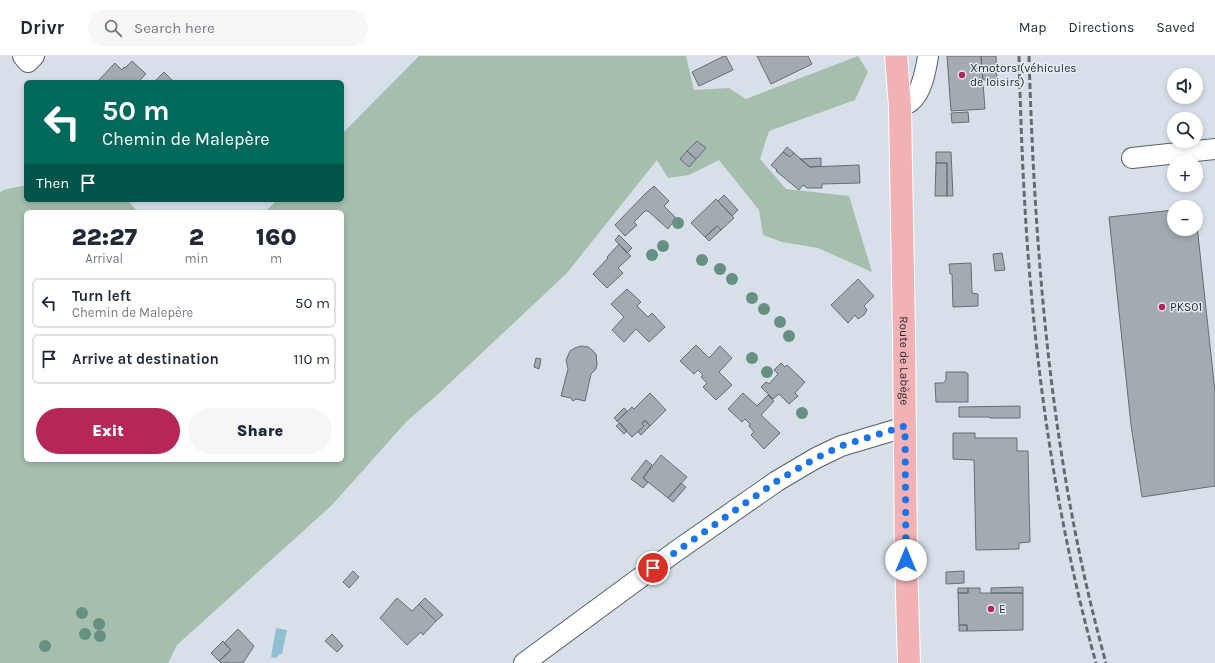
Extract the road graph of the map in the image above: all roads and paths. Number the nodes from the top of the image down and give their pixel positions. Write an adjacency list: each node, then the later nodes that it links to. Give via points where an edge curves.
1 (896, 56): 3 (main road, Route de Labège)
2 (928, 56): 3 (street, via 922,85 912,101)
3 (900, 107): 6 (main road, Route de Labège)
4 (1215, 149): 5 (street)
5 (1132, 158)
6 (905, 426): 7 (street, via 841,446 777,481); 8 (main road, Route de Labège)
7 (524, 663)
8 (909, 663)

